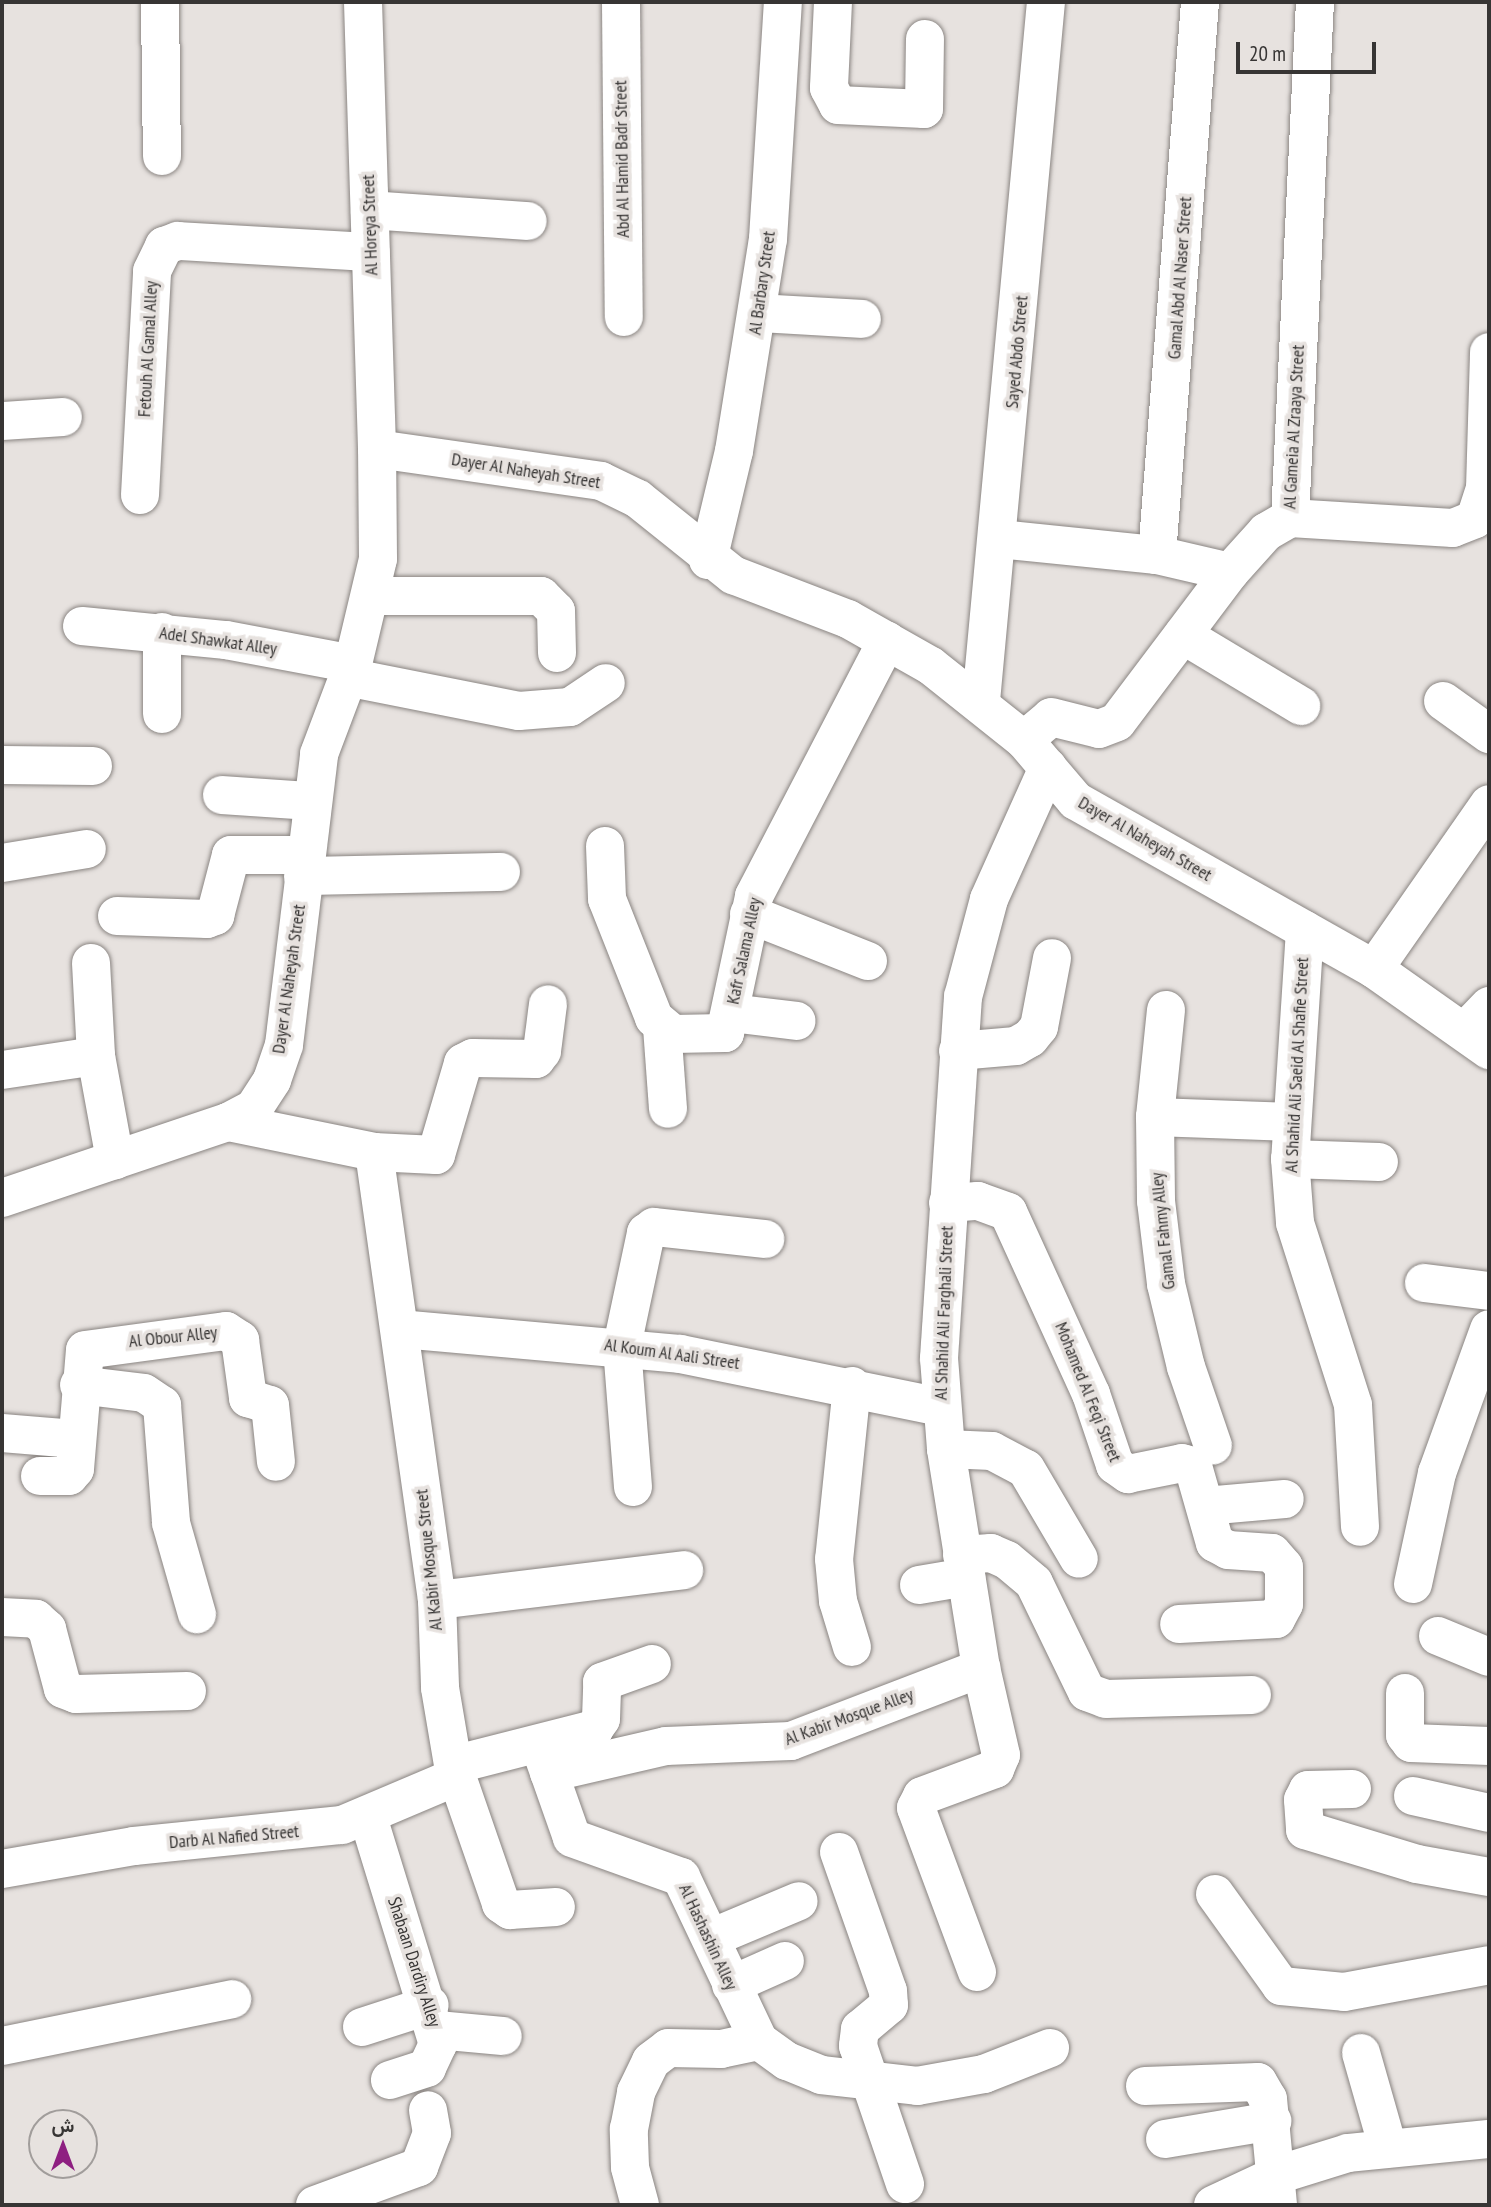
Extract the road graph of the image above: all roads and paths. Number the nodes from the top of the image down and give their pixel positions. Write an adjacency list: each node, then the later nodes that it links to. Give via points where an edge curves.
1 (160, 2): 10 (street)
2 (363, 2): 11 (street, Al Horeya Street)
3 (621, 2): 15 (street, Abd Al Hamid Badr Street)
4 (783, 2): 14 (street, Al Barbary Street, via 779,132)
5 (833, 2): 9 (street, via 829,88 838,105 924,109)
6 (1046, 2): 23 (street, Sayed Abdo Street)
7 (1200, 2): 24 (street, Gamal Abd Al Naser Street)
8 (1315, 2): 22 (street, Al Gameia Al Zraaya Street)
9 (925, 39)
10 (162, 156)
11 (370, 210): 12 (street); 13 (street, Al Horeya Street)
12 (528, 221)
13 (371, 251): 20 (street, Al Horeya Street); 21 (street, Fetouh Al Gamal Alley, via 178,241 164,246 152,271)
14 (758, 313): 16 (street); 25 (street, Al Barbary Street)
15 (624, 317)
16 (862, 319)
17 (1489, 352): 22 (street, via 1485,489 1475,519 1453,528)
18 (63, 417): 19 (street)
19 (2, 421)
20 (377, 449): 25 (street, Dayer Al Naheyah Street, via 601,481 638,499); 27 (street, Dayer Al Naheyah Street, via 381,504)
21 (140, 495)
22 (1290, 518): 26 (street, Al Gameia Al Zraaya Street, via 1266,532)
23 (999, 539): 24 (street); 35 (street, Sayed Abdo Street)
24 (1157, 555): 26 (street)
25 (708, 560): 31 (street, Dayer Al Naheyah Street)
26 (1230, 572): 30 (street, Al Gameia Al Zraaya Street)
27 (371, 596): 32 (street, via 541,596 556,611); 33 (street, Dayer Al Naheyah Street)
28 (82, 626): 29 (street, Adel Shawkat Alley)
29 (162, 632): 33 (street, Adel Shawkat Alley); 38 (street)
30 (1183, 635): 37 (street); 40 (street, Al Gameia Al Zraaya Street, via 1118,722 1099,729 1051,717)
31 (887, 640): 35 (street, Dayer Al Naheyah Street); 52 (street, Kafr Salama Alley, via 762,879)
32 (557, 653)
33 (350, 671): 34 (street, Adel Shawkat Alley, via 519,711 570,707); 45 (street, Dayer Al Naheyah Street, via 320,754)
34 (606, 684)
35 (981, 701): 40 (street, Dayer Al Naheyah Street)
36 (1443, 701): 39 (street)
37 (1301, 706)
38 (162, 714)
39 (1489, 734)
40 (1024, 740): 43 (street, Dayer Al Naheyah Street)
41 (2, 765): 42 (street)
42 (93, 766)
43 (1048, 768): 54 (street, Dayer Al Naheyah Street, via 1076,801); 65 (street, Al Shahid Ali Farghali Street, via 975,942)
44 (222, 795): 45 (street)
45 (311, 802): 50 (street, Dayer Al Naheyah Street)
46 (1489, 804): 58 (street)
47 (605, 846): 63 (street, via 607,899)
48 (87, 849): 49 (street)
49 (2, 863)
50 (304, 865): 51 (street); 53 (street, via 231,855 215,916); 70 (street, Dayer Al Naheyah Street, via 284,1045 254,1108)
51 (501, 872)
52 (749, 914): 56 (street); 61 (street, Kafr Salama Alley)
53 (117, 916)
54 (1305, 929): 58 (street, Dayer Al Naheyah Street); 71 (street, Al Shahid Ali Saeid Al Shafie Street)
55 (1052, 958): 65 (street, via 1039,1027 1030,1038 1016,1046)
56 (869, 961)
57 (91, 963): 66 (street)
58 (1374, 969): 64 (street, Dayer Al Naheyah Street)
59 (548, 1004): 72 (street, via 542,1051 536,1059 473,1058 463,1063 436,1155)
60 (1166, 1010): 69 (street, Gamal Fahmy Alley)
61 (731, 1013): 62 (street); 63 (street, Kafr Salama Alley, via 725,1033 673,1034)
62 (797, 1021)
63 (662, 1027): 68 (street)
64 (1481, 1029)
65 (958, 1051): 76 (street, Al Shahid Ali Farghali Street)
66 (96, 1056): 67 (street); 73 (street)
67 (2, 1070)
68 (668, 1109)
69 (1155, 1117): 71 (street); 88 (street, Gamal Fahmy Alley, via 1156,1201 1166,1284)
70 (228, 1122): 72 (street); 73 (street, Dayer Al Naheyah Street)
71 (1291, 1140): 74 (street); 95 (street, Al Shahid Ali Saeid Al Shafie Street, via 1301,1252 1353,1405)
72 (374, 1152): 80 (street, Al Kabir Mosque Street)
73 (116, 1160): 75 (street, Dayer Al Naheyah Street)
74 (1379, 1162)
75 (2, 1198)
76 (948, 1203): 85 (street, Al Shahid Ali Farghali Street); 94 (street, Mohamed Al Feqi Street, via 994,1203 1012,1219 1091,1394 1115,1465 1128,1474 1182,1463 1193,1466)
77 (765, 1239): 82 (street, via 654,1227 646,1233)
78 (1424, 1283): 79 (street)
79 (1489, 1291)
80 (401, 1329): 82 (street, Al Koum Al Aali Street); 101 (street, Al Kabir Mosque Street)
81 (1489, 1329): 99 (street, via 1437,1473)
82 (621, 1346): 84 (street, Al Koum Al Aali Street); 92 (street)
83 (79, 1385): 87 (street, Al Obour Alley); 90 (street, Al Obour Alley, via 80,1358 92,1346 231,1332 240,1340 248,1398 270,1405); 102 (street, via 144,1393 162,1405 171,1523)
84 (852, 1386): 85 (street, Al Koum Al Aali Street); 106 (street, via 834,1570)
85 (940, 1407): 89 (street, Al Shahid Ali Farghali Street)
86 (2, 1433): 87 (street)
87 (75, 1438): 91 (street, Al Obour Alley, via 73,1474)
88 (1213, 1446)
89 (946, 1449): 96 (street, via 992,1451 1026,1469); 97 (street, Al Shahid Ali Farghali Street)
90 (276, 1462)
91 (40, 1476)
92 (633, 1487)
93 (1285, 1499): 94 (street)
94 (1205, 1506): 104 (street, Mohamed Al Feqi Street, via 1221,1549 1272,1553 1279,1559 1286,1577 1284,1604 1268,1621)
95 (1360, 1527)
96 (1079, 1559)
97 (964, 1566): 100 (street); 109 (street, Al Shahid Ali Farghali Street); 112 (street, via 991,1553 1034,1583 1087,1692 1106,1699)
98 (684, 1570): 101 (street)
99 (1413, 1584)
100 (919, 1585)
101 (437, 1600): 115 (street, Al Kabir Mosque Street, via 440,1688)
102 (197, 1614)
103 (2, 1617): 110 (street, via 36,1619 47,1629 63,1689 76,1694)
104 (1179, 1624)
105 (1438, 1636): 107 (street)
106 (852, 1647)
107 (1489, 1657)
108 (652, 1664): 114 (street, via 602,1682 599,1726)
109 (981, 1668): 114 (street, Al Kabir Mosque Alley, via 791,1741 666,1746); 129 (street, Al Shahid Ali Farghali Street, via 1001,1746 999,1762 922,1796 916,1808)
110 (187, 1691)
111 (1405, 1693): 113 (street, via 1405,1735 1411,1743)
112 (1252, 1695)
113 (1489, 1746)
114 (545, 1760): 115 (street, Darb Al Nafied Street); 126 (street, Al Hashashin Alley, via 572,1838 681,1877)
115 (455, 1770): 119 (street, Darb Al Nafied Street); 125 (street, Al Kabir Mosque Street, via 501,1904 510,1910)
116 (1352, 1790): 122 (street, via 1308,1790 1303,1800 1305,1830 1417,1864)
117 (1413, 1796): 118 (street)
118 (1489, 1813)
119 (368, 1817): 121 (street, Darb Al Nafied Street, via 315,1830 134,1846); 132 (street, Shabaan Dardiry Alley)
120 (839, 1852): 140 (street, via 888,1991 884,2014 866,2023 857,2038)
121 (2, 1869)
122 (1489, 1877)
123 (1215, 1894): 128 (street, via 1281,1986 1344,1992)
124 (799, 1900): 126 (street)
125 (556, 1908)
126 (711, 1938): 130 (street, Al Hashashin Alley)
127 (785, 1961): 130 (street)
128 (1489, 1965)
129 (976, 1972)
130 (731, 1985): 135 (street, Al Hashashin Alley)
131 (232, 1998): 136 (street)
132 (433, 2017): 133 (street); 134 (street); 139 (street, Shabaan Dardiry Alley, via 436,2057 427,2068)
133 (362, 2027)
134 (503, 2036)
135 (759, 2041): 140 (street, Al Hashashin Alley, via 787,2061 821,2075); 150 (street, via 722,2049 668,2048 651,2061 636,2092 629,2129 629,2167)
136 (2, 2046)
137 (1050, 2048): 140 (street, Al Hashashin Alley, via 984,2074 918,2086)
138 (1361, 2053): 146 (street)
139 (390, 2080)
140 (871, 2084): 147 (street)
141 (1145, 2086): 143 (street, via 1250,2080 1264,2087)
142 (428, 2110): 149 (street, via 432,2133 419,2167)
143 (1272, 2121): 145 (street); 148 (street)
144 (1489, 2138): 146 (street)
145 (1165, 2139)
146 (1388, 2148): 148 (street, via 1348,2153)
147 (905, 2184)
148 (1278, 2190): 151 (street)
149 (315, 2205)
150 (640, 2205)
151 (1213, 2205)

